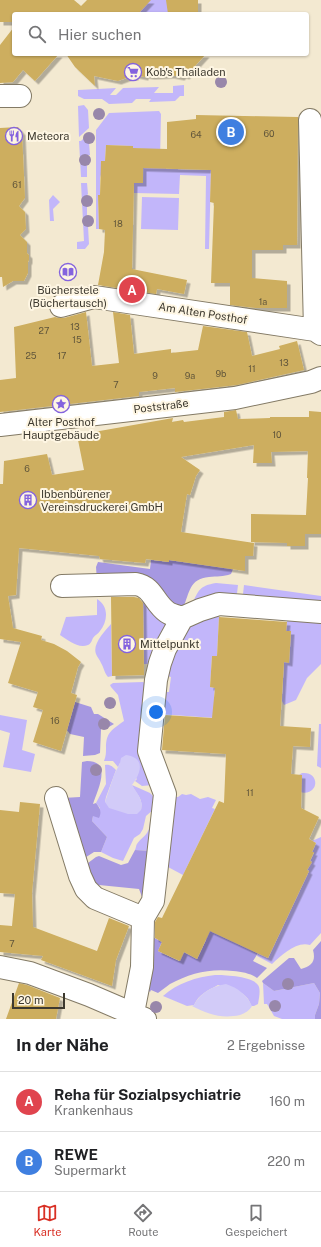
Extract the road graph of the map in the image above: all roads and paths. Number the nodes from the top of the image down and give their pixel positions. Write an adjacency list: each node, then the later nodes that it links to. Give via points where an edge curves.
1 (310, 120): 3 (street)
2 (60, 306): 3 (street, Am Alten Posthof, via 94,297)
3 (318, 332)
4 (321, 378): 5 (street, Poststraße, via 234,398)
5 (0, 425)
6 (62, 586): 8 (street, via 142,585 167,612)
7 (321, 612): 8 (street, via 219,604)
8 (182, 618): 10 (street, via 165,649 156,680 149,751 164,794 153,901)
9 (56, 798): 10 (street, via 86,889 95,898)
10 (144, 918): 12 (street)
11 (0, 966): 12 (street, via 30,973 89,994)
12 (139, 1016)

